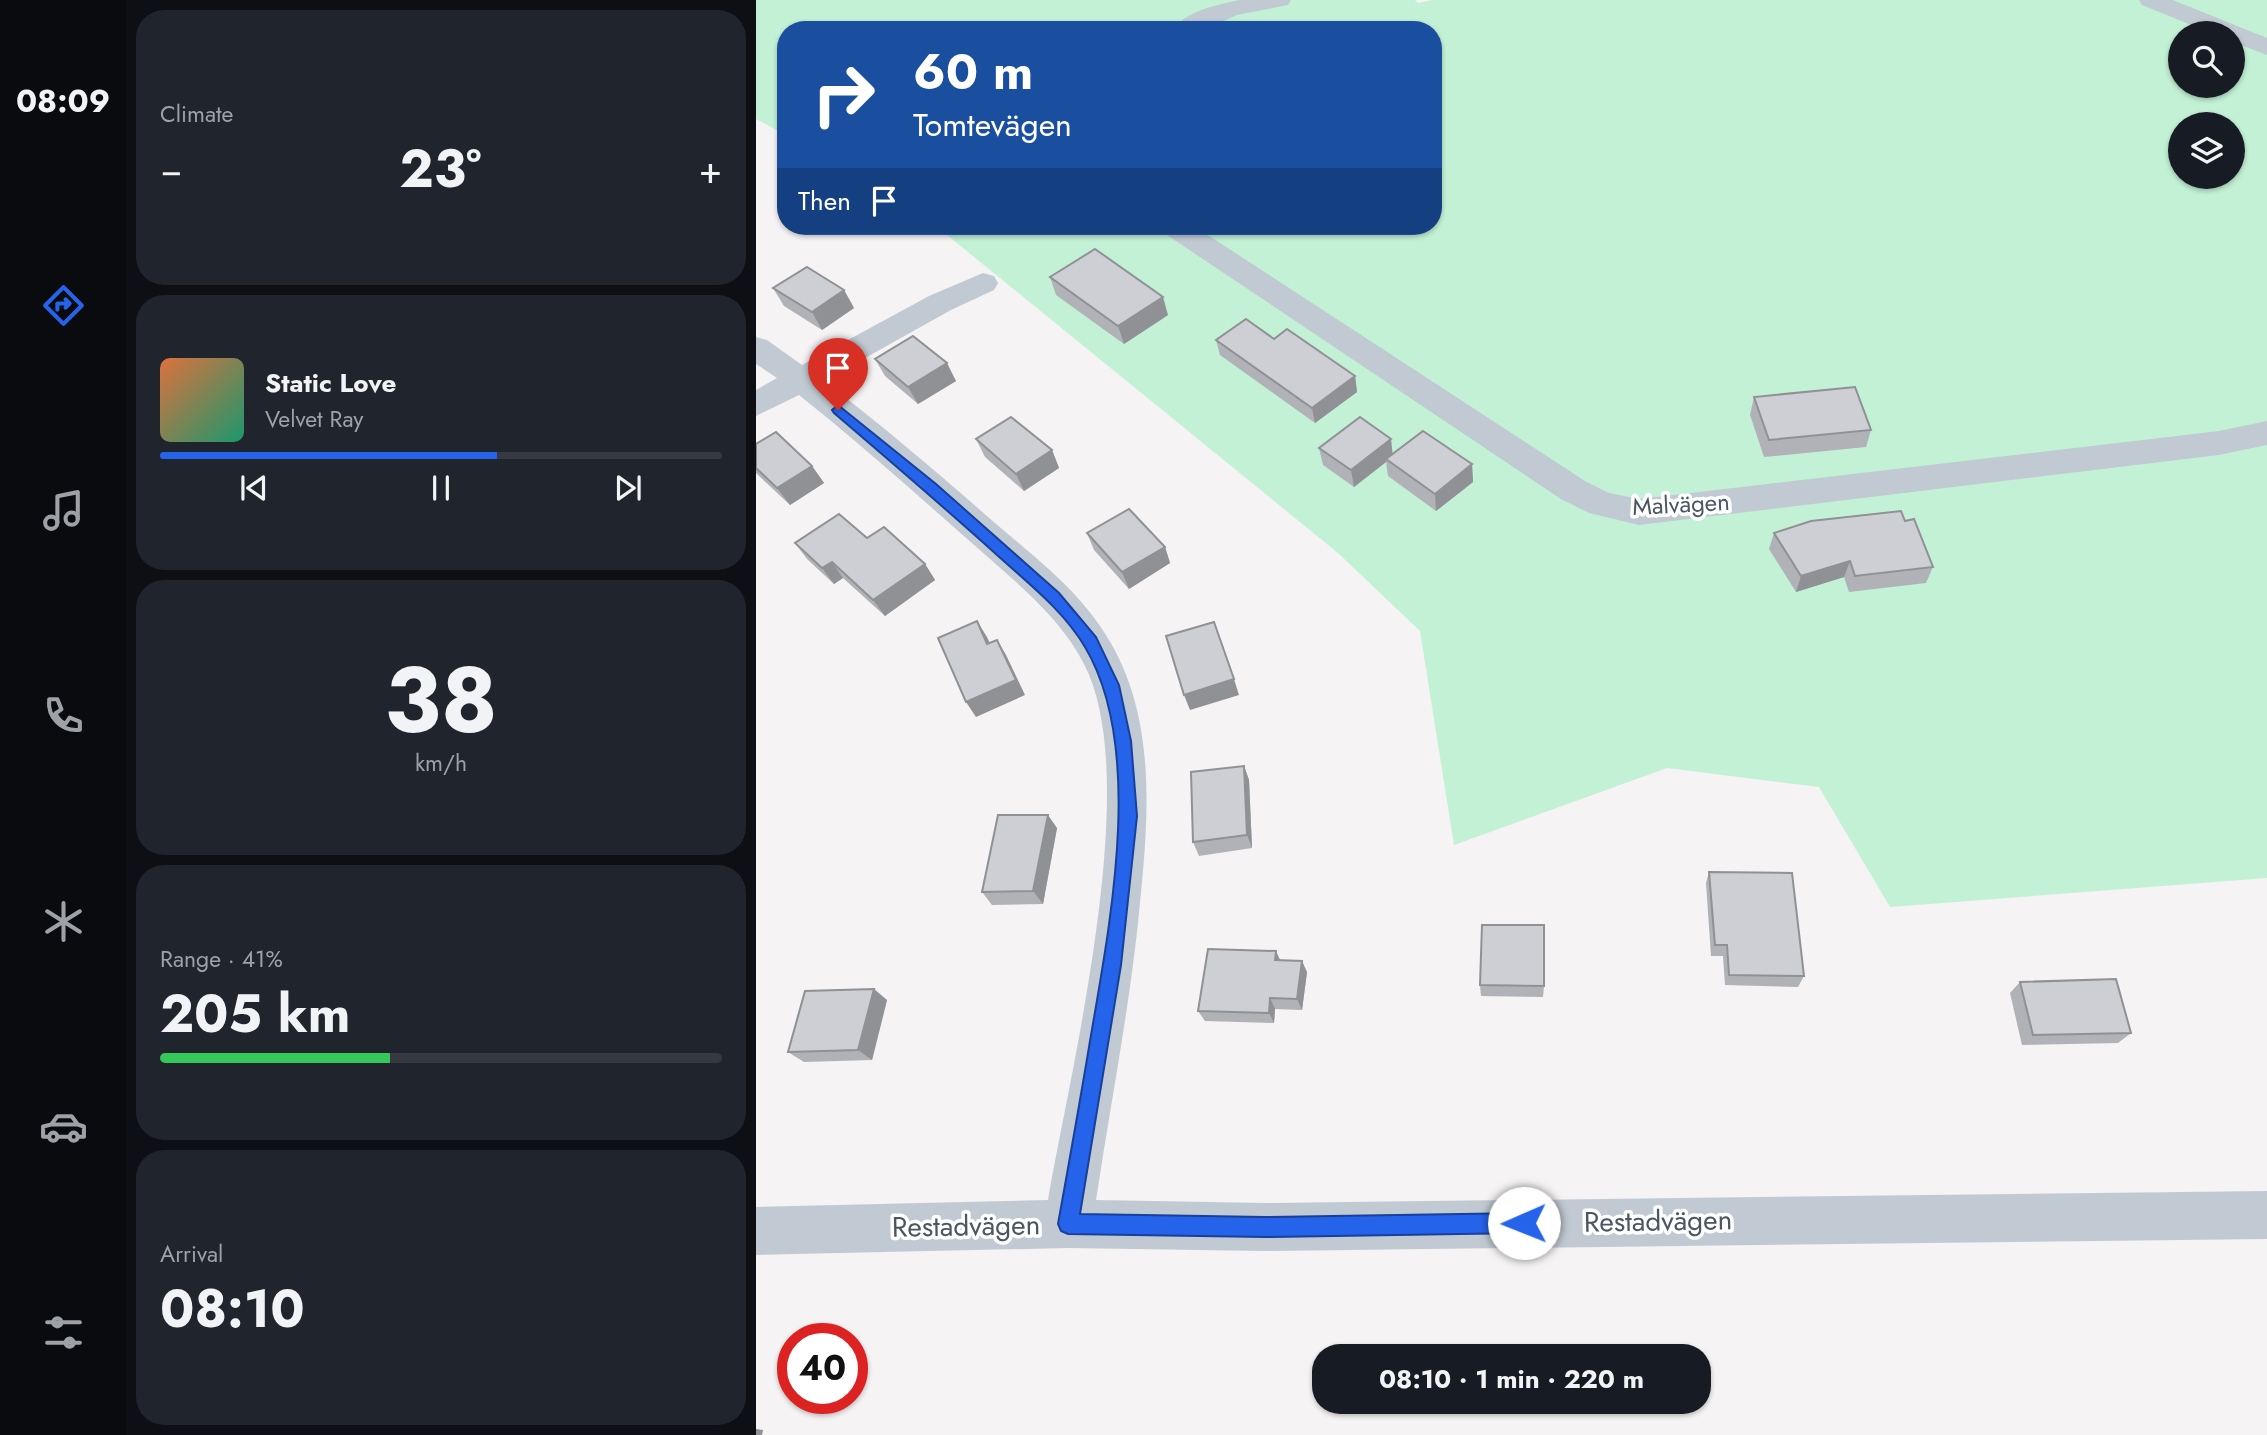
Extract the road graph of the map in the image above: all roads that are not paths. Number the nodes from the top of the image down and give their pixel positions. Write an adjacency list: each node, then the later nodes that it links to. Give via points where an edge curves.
1 (1279, 0): 3 (street)
2 (2151, 0): 4 (street)
3 (1198, 21)
4 (2267, 47)
5 (1188, 235): 10 (street, Malvägen, via 1573,491 1601,504 1639,512 2219,443)
6 (982, 283): 8 (street)
7 (756, 348): 8 (street)
8 (802, 379): 9 (street); 12 (street, via 1054,597 1090,641 1111,685 1123,741 1128,816 1112,965)
9 (756, 404)
10 (2267, 432)
11 (2267, 1215): 12 (street, Restadvägen, via 1265,1227)
12 (1068, 1224): 13 (street, Restadvägen)
13 (756, 1231)

